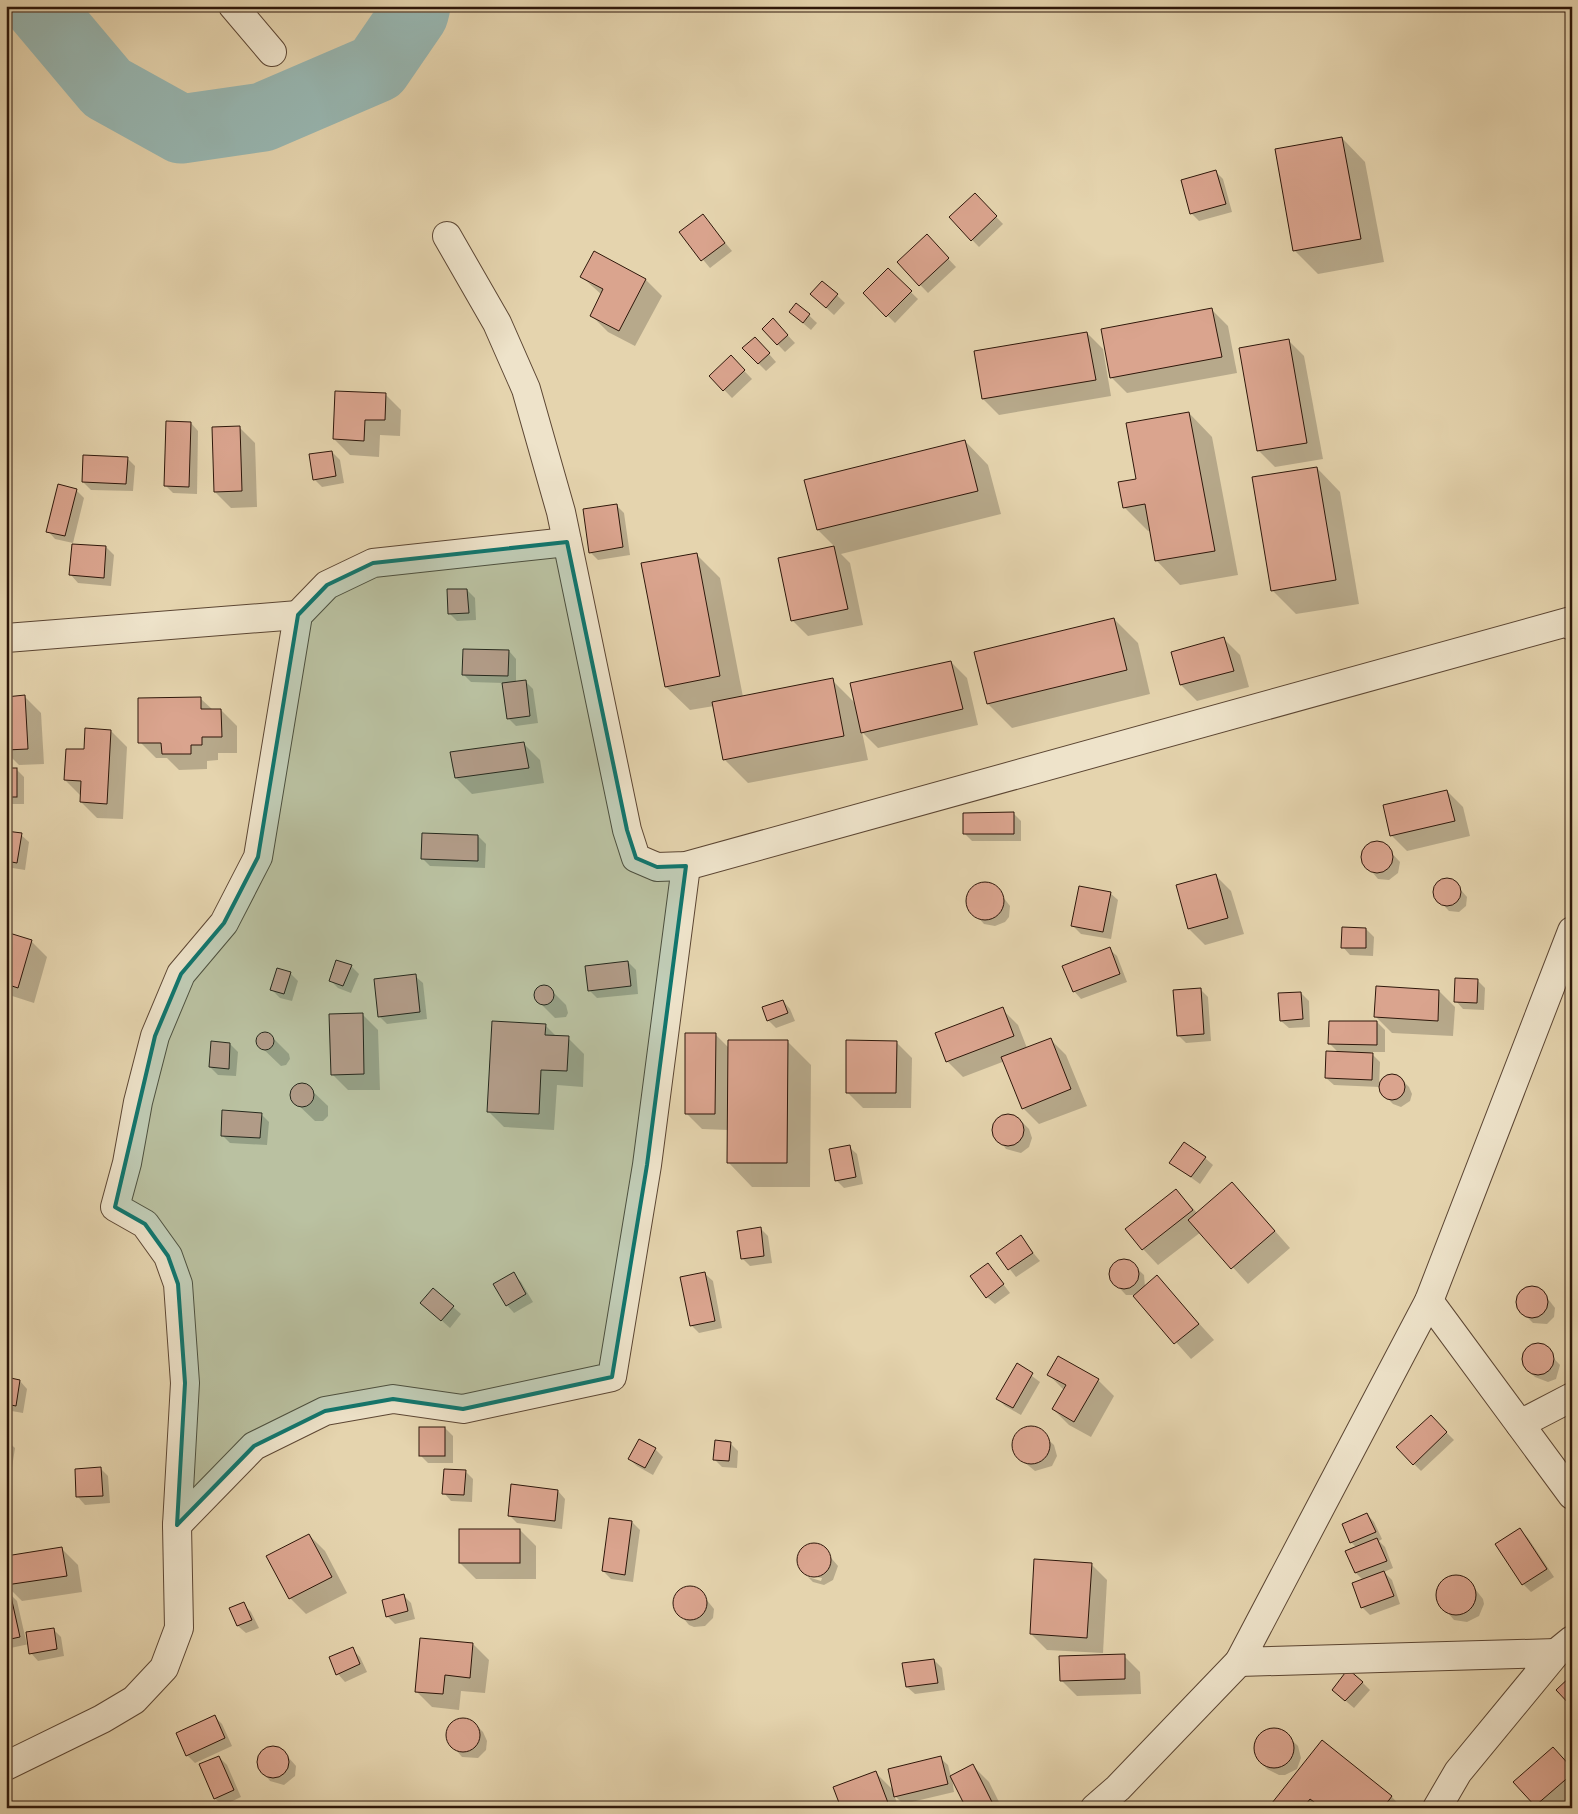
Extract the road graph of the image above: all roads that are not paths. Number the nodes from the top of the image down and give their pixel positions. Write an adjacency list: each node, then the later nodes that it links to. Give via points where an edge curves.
1 (233, 6): 2 (street)
2 (272, 52)
3 (446, 236): 4 (street, via 498,323 526,389)
4 (567, 542): 5 (street, via 373,563 327,585); 8 (street, via 627,830 636,858 657,867)
5 (298, 615): 7 (street); 14 (street, via 258,857 224,922 181,974 155,1036 115,1206 145,1224 168,1256 178,1284 185,1383)
6 (1571, 623): 8 (street)
7 (6, 638)
8 (686, 866): 14 (street, via 647,1165 612,1377 463,1409 393,1399 325,1411 254,1446)
9 (1572, 931): 10 (street)
10 (1429, 1301): 12 (street); 16 (street)
11 (1572, 1397): 12 (street)
12 (1520, 1424): 13 (street)
13 (1572, 1495)
14 (177, 1525): 17 (street, via 180,1628 164,1668 134,1700)
15 (1564, 1647): 16 (street); 19 (street, via 1458,1772)
16 (1239, 1662): 18 (street)
17 (6, 1766)
18 (1095, 1808)
19 (1436, 1808)

